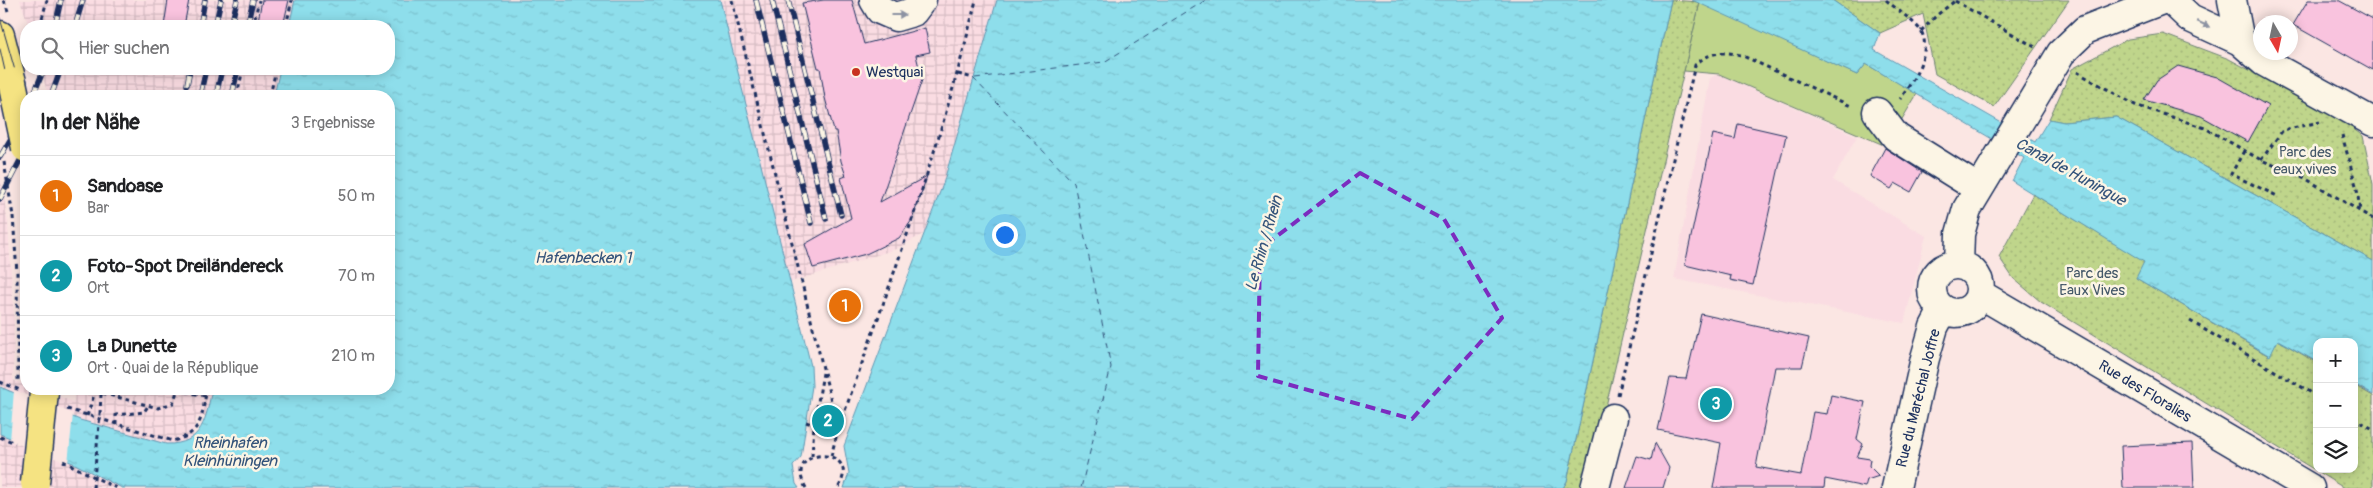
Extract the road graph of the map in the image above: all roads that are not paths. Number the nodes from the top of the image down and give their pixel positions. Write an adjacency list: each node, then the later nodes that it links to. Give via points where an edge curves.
1 (874, 0): 2 (street, one-way to 2, via 880,10 896,17 913,12)
2 (922, 0)
3 (2162, 0): 6 (street)
4 (2171, 0): 8 (street, one-way to 8, via 2190,18)
5 (2232, 0): 8 (street)
6 (2134, 4): 12 (street, via 2085,30 2061,53)
7 (0, 35): 11 (main road, bridge)
8 (2240, 41): 10 (street, via 2264,62)
9 (1877, 112): 12 (street, via 1896,137)
10 (2373, 122)
11 (15, 151)
12 (1984, 181): 13 (street, via 1967,210 1960,234)
13 (1959, 265): 14 (street, via 1972,271 1979,282); 15 (street, Rue du Maréchal Joffre, via 1947,266 1937,274 1932,287 1934,300)
14 (1980, 294): 15 (street, Rue du Maréchal Joffre, via 1975,305 1965,312); 21 (street, Rue des Floralies)
15 (1943, 310): 20 (street, Rue du Maréchal Joffre, via 1925,358)
16 (43, 395): 18 (main road, bridge)
17 (1613, 418): 19 (street)
18 (34, 486)
19 (1595, 488)
20 (1896, 488)
21 (2310, 488)

